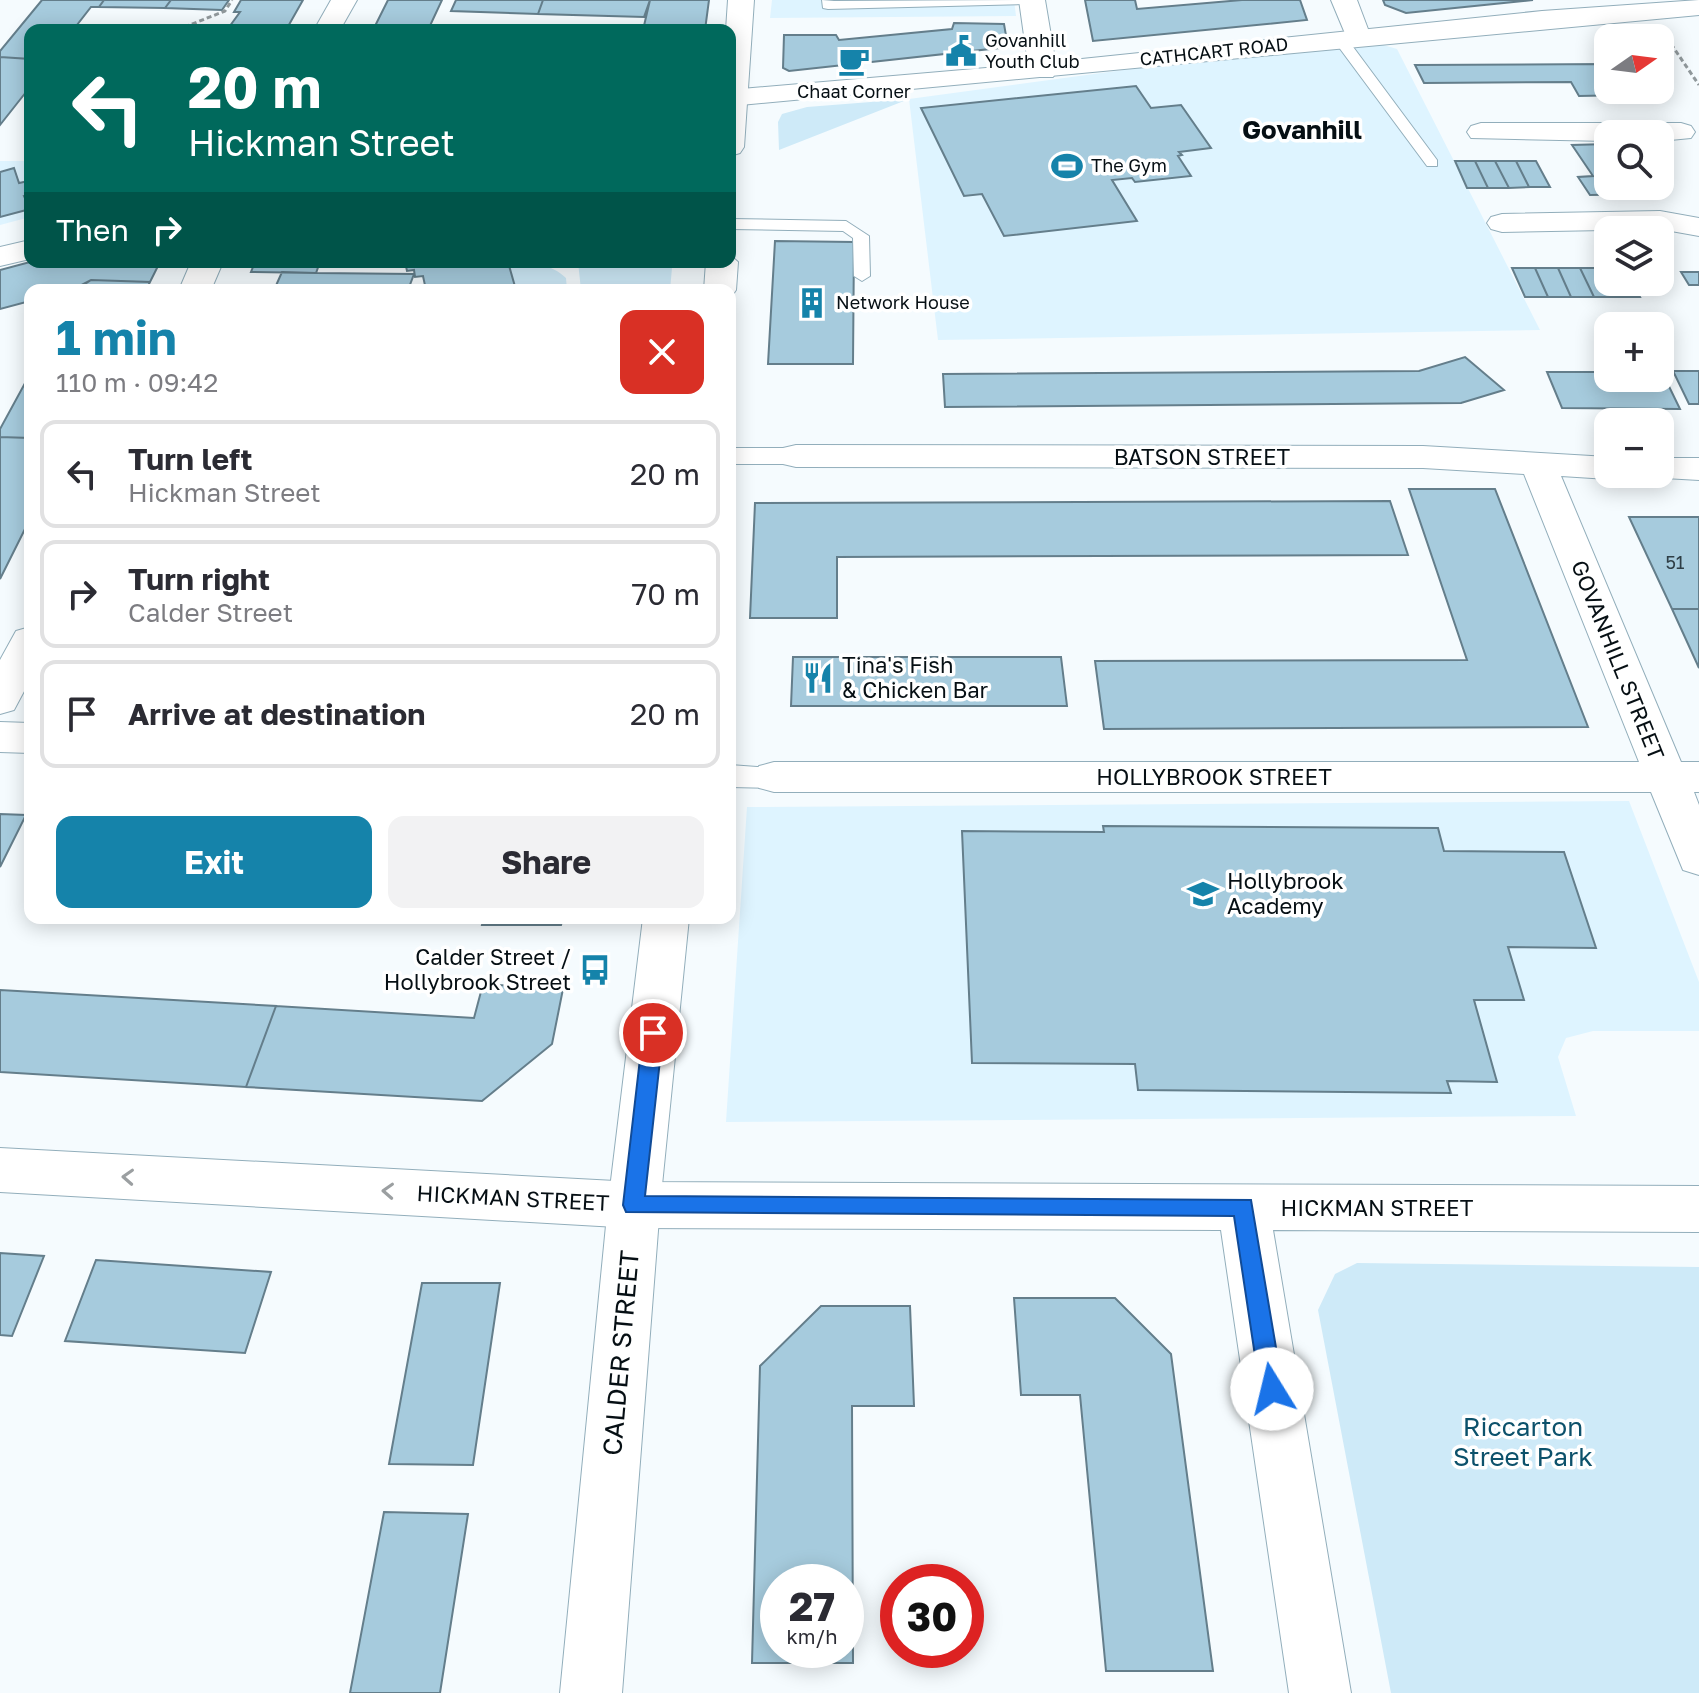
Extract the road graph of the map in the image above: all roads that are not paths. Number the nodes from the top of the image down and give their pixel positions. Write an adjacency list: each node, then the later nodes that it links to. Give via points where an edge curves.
1 (344, 0): 10 (street)
2 (741, 0): 12 (street)
3 (828, 0): 7 (lane, via 828,5)
4 (1024, 0): 7 (lane)
5 (1032, 0): 13 (street)
6 (1344, 0): 11 (street)
7 (969, 1)
8 (1644, 5): 9 (street, CATHCART ROAD); 11 (street, CATHCART ROAD)
9 (1699, 7)
10 (330, 24)
11 (1349, 38): 13 (street, CATHCART ROAD); 19 (lane)
12 (736, 54)
13 (1043, 71): 14 (street, CATHCART ROAD)
14 (736, 97)
15 (1662, 105): 17 (street)
16 (1481, 132): 17 (street)
17 (1681, 132): 18 (street)
18 (1698, 155)
19 (1432, 163)
20 (1696, 217): 21 (street)
21 (1674, 219)
22 (1502, 223): 24 (street)
23 (736, 224): 27 (lane, via 846,226 861,236)
24 (1594, 225)
25 (24, 251): 26 (street)
26 (0, 257)
27 (862, 276)
28 (736, 456): 29 (street)
29 (796, 456): 30 (street, BATSON STREET, via 1423,457)
30 (1538, 463): 31 (street, BATSON STREET); 40 (street, GOVANHILL STREET)
31 (1594, 467)
32 (1674, 469): 33 (street)
33 (1699, 469)
34 (24, 652): 35 (street)
35 (0, 700)
36 (0, 737): 37 (street)
37 (24, 738)
38 (736, 776): 39 (street, HOLLYBROOK STREET)
39 (774, 777): 40 (street, HOLLYBROOK STREET)
40 (1682, 777): 41 (street, GOVANHILL STREET)
41 (1699, 858)
42 (665, 924): 44 (street, CALDER STREET)
43 (0, 1170): 44 (street, HICKMAN STREET, one-way to 43)
44 (634, 1205): 45 (street, HICKMAN STREET); 47 (street, CALDER STREET)
45 (1243, 1207): 46 (street, HICKMAN STREET); 48 (street)
46 (1699, 1209)
47 (591, 1693)
48 (1320, 1693)

